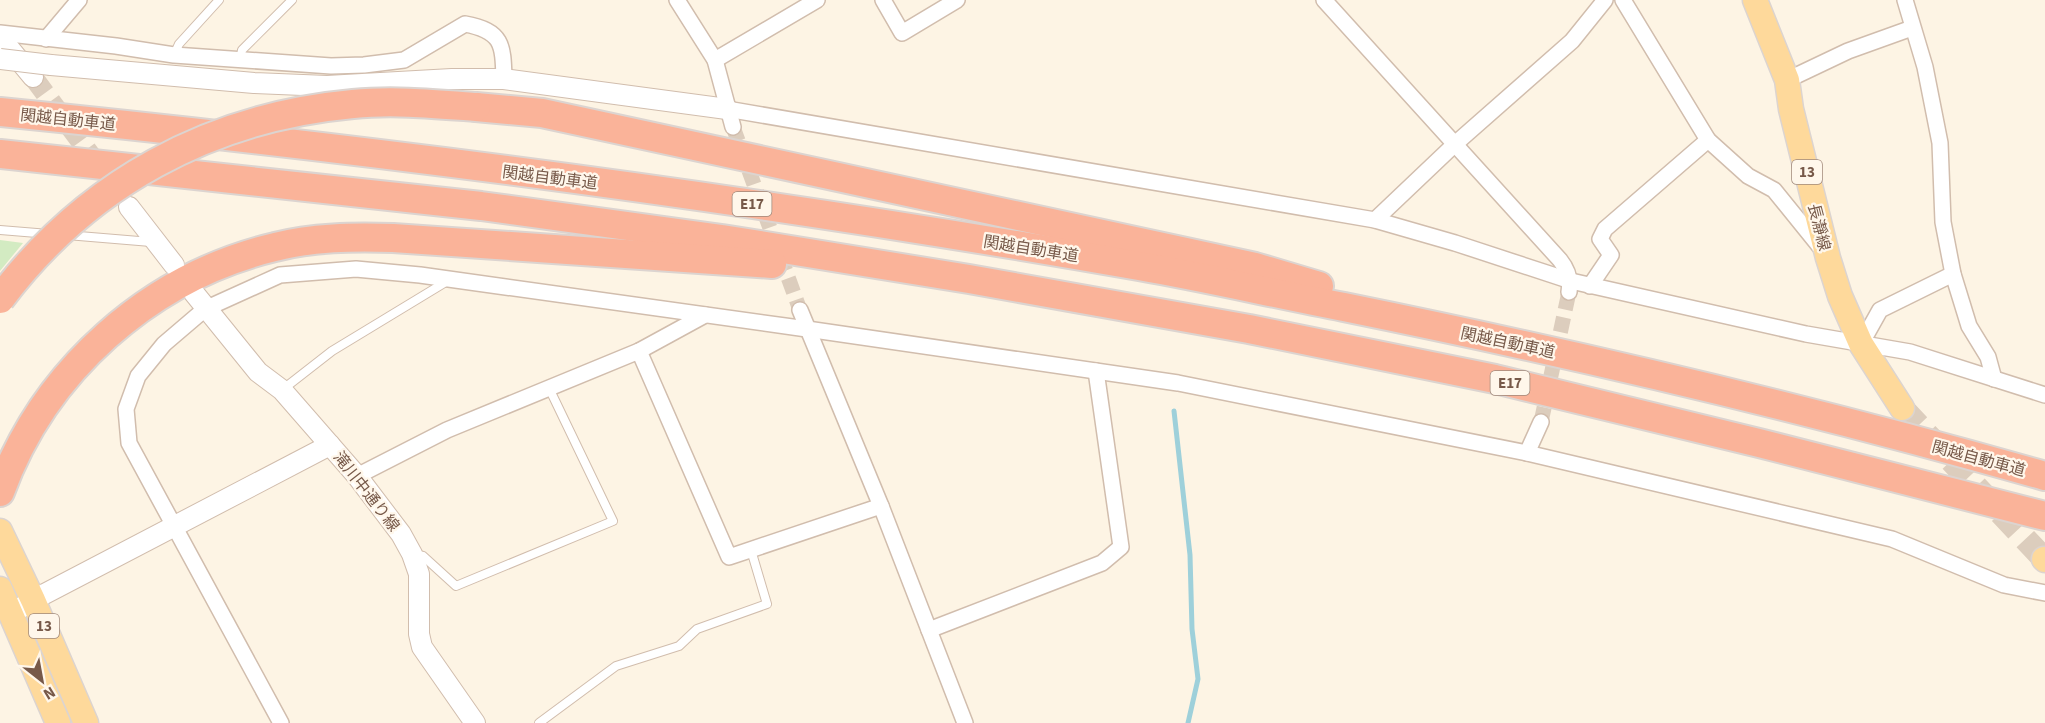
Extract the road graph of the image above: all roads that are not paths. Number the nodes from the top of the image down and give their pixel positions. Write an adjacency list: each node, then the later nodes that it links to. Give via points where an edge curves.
1 (79, 0): 15 (street)
2 (219, 0): 16 (lane, via 179,44)
3 (292, 0): 18 (lane, via 242,50)
4 (677, 0): 19 (street)
5 (817, 0): 19 (street)
6 (883, 0): 7 (street, via 902,33)
7 (957, 0)
8 (1324, 0): 26 (street)
9 (1605, 0): 26 (street, via 1572,41)
10 (1623, 0): 25 (street)
11 (1755, 0): 22 (main road, 長瀞線 / 13)
12 (1905, 0): 13 (street)
13 (1912, 27): 22 (street); 34 (street, via 1925,67 1940,143 1943,222)
14 (0, 35): 15 (street); 20 (street)
15 (46, 39): 16 (street)
16 (174, 55): 18 (street)
17 (0, 59): 21 (street, bridge, via 327,86)
18 (240, 60): 21 (street, via 331,66 404,60 465,24 479,26 497,39 503,51)
19 (715, 60): 24 (street)
20 (33, 77)
21 (504, 79): 24 (street)
22 (1787, 80): 32 (main road, 長瀞線 / 13)
23 (0, 112): 45 (highway, 関越自動車道 / E17, via 126,124 724,199 1145,267)
24 (730, 118): 29 (street)
25 (1708, 140): 32 (street, via 1748,176 1774,190); 37 (street, via 1605,229 1600,239 1611,255)
26 (1455, 144): 29 (street); 38 (street, via 1560,260)
27 (0, 154): 36 (highway, E17, via 481,206 722,239)
28 (129, 207): 31 (street)
29 (1375, 220): 38 (street, via 1455,243)
30 (0, 230): 31 (lane)
31 (156, 243): 33 (street)
32 (1828, 258): 46 (main road, 長瀞線 / 13)
33 (174, 265)
34 (1953, 274): 46 (street, via 1880,310); 49 (street, via 1969,326 1988,357)
35 (451, 279): 41 (street, via 356,268 280,276); 43 (street); 51 (lane, via 332,351)
36 (969, 279): 59 (highway, via 393,238 344,237 276,246 200,274 140,308 109,333 83,358 36,416); 61 (highway, E17, via 1249,329 1495,379)
37 (1590, 286): 38 (street); 46 (street)
38 (1570, 287)
39 (194, 293): 41 (street, 滝川中通り線)
40 (0, 299): 45 (highway, bridge, via 32,259 97,199 180,150 220,132 265,119 354,104 400,103 542,113 1255,267)
41 (206, 309): 51 (street, 滝川中通り線, via 258,372); 62 (street, via 164,344 138,376 126,409 129,443)
42 (800, 310): 44 (street)
43 (705, 315): 44 (street); 47 (street)
44 (807, 329): 48 (street); 60 (street)
45 (1498, 339): 58 (highway, 関越自動車道 / E17, via 1767,402)
46 (1861, 344): 49 (street, via 1910,352); 53 (main road, 長瀞線 / 13)
47 (639, 351): 50 (street); 64 (street, via 729,557)
48 (1096, 371): 56 (street, via 1178,383); 70 (street, via 1121,547 1102,563)
49 (1994, 379): 52 (street)
50 (549, 388): 57 (street, via 447,430); 65 (lane, via 613,521 456,586 423,556)
51 (282, 390): 55 (street, 滝川中通り線)
52 (2045, 395)
53 (1902, 408)
54 (1541, 422): 56 (street)
55 (330, 444): 57 (street, 滝川中通り線); 62 (street)
56 (1527, 453): 67 (street, via 1892,539 2004,585)
57 (357, 476): 65 (street, 滝川中通り線)
58 (2045, 476)
59 (3, 484)
60 (882, 506): 64 (street); 70 (street)
61 (2045, 516)
62 (175, 526): 68 (street); 73 (street)
63 (0, 531): 68 (main road, 13)
64 (752, 550): 75 (lane, via 767,604 697,629 679,646 616,666)
65 (412, 554): 74 (street, 滝川中通り線, via 419,574 422,647)
66 (0, 589): 69 (main road, 13)
67 (2045, 593)
68 (33, 600): 69 (street); 72 (main road, 13)
69 (6, 617): 71 (main road, 13)
70 (929, 630): 76 (street)
71 (58, 723)
72 (86, 723)
73 (281, 723)
74 (475, 723)
75 (539, 723)
76 (966, 723)

